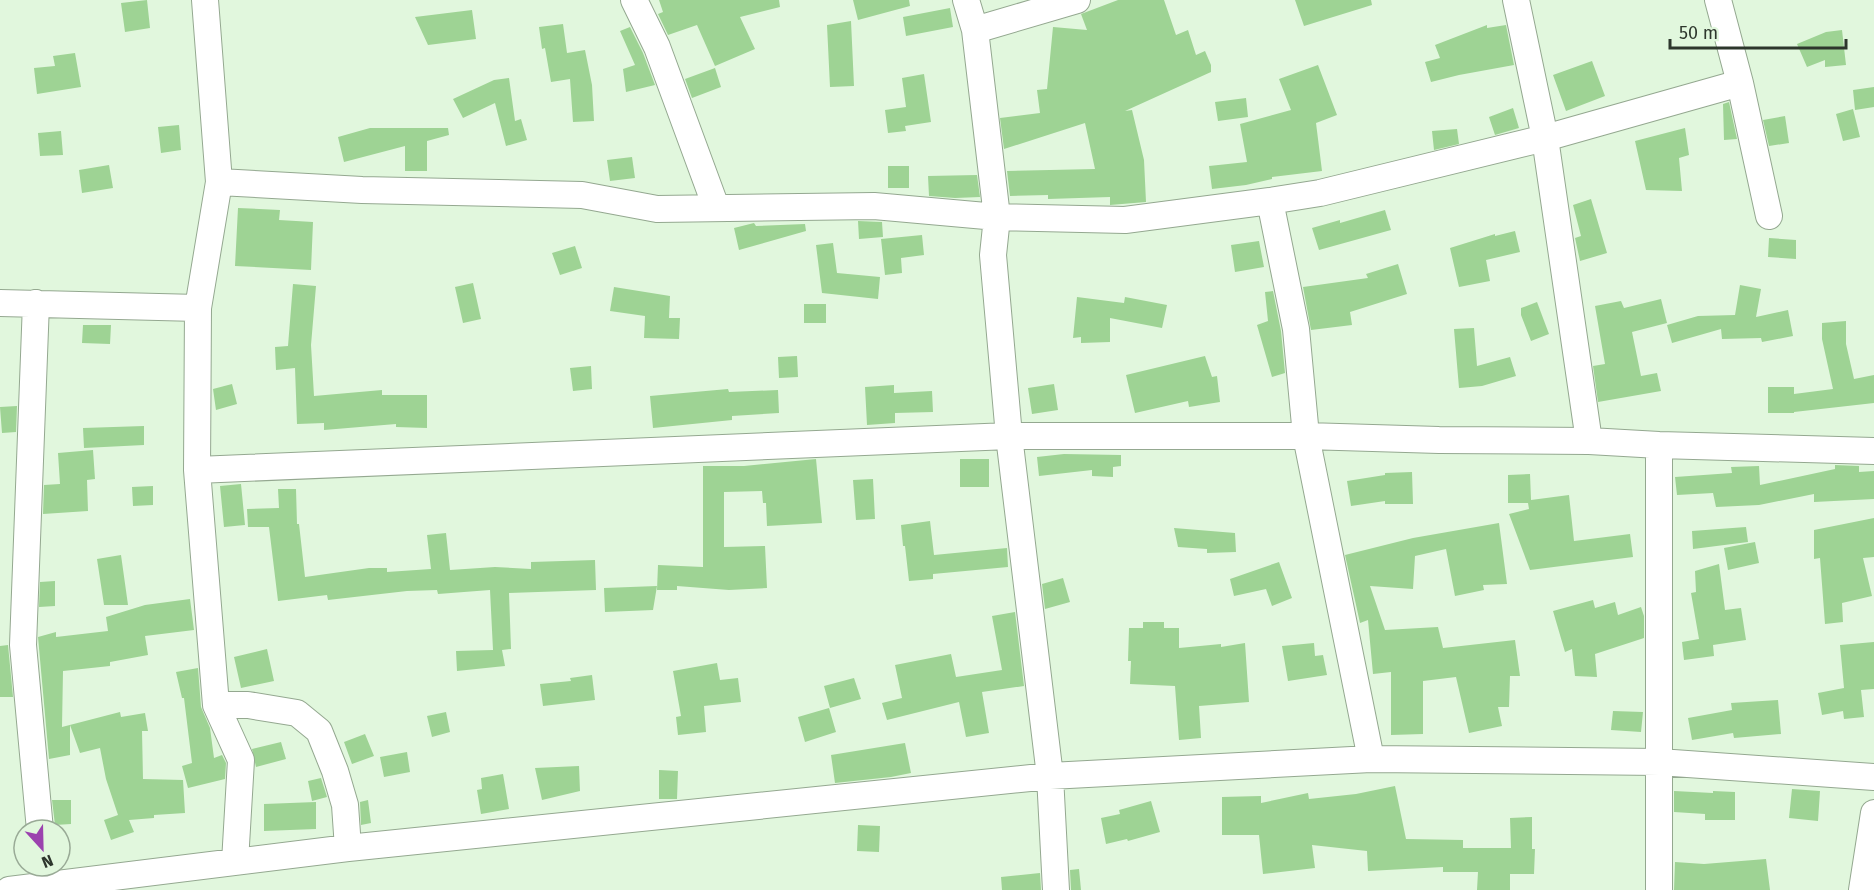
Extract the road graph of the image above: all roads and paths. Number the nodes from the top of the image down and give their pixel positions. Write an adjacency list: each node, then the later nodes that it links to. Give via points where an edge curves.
1 (205, 0): 10 (street)
2 (634, 0): 12 (street, via 657,47)
3 (966, 0): 7 (street)
4 (1077, 0): 7 (street)
5 (1516, 0): 9 (street)
6 (1718, 0): 8 (street)
7 (975, 30): 14 (street)
8 (1740, 83): 9 (street); 13 (street)
9 (1545, 138): 11 (street, via 1320,193); 20 (street)
10 (219, 182): 12 (street, via 582,195 657,209); 17 (street)
11 (1270, 201): 14 (street, via 1125,220); 19 (street, via 1296,329)
12 (716, 207): 14 (street, via 874,206)
13 (1769, 216)
14 (997, 217): 18 (street, via 993,255)
15 (0, 303): 16 (street)
16 (36, 303): 17 (street); 30 (street, via 23,645)
17 (198, 308): 23 (street)
18 (1009, 436): 19 (street); 23 (street); 27 (street)
19 (1306, 436): 20 (street); 25 (street)
20 (1589, 441): 21 (street)
21 (1659, 445): 22 (street); 26 (street)
22 (1874, 451)
23 (197, 470): 24 (street)
24 (216, 705): 31 (street, via 248,705 297,713 319,731 345,804); 32 (street, via 242,760)
25 (1371, 759): 26 (street); 27 (street)
26 (1659, 762): 28 (street); 38 (street)
27 (1050, 776): 31 (street); 37 (street)
28 (1874, 777)
29 (1874, 813): 39 (street)
30 (39, 818)
31 (348, 848): 32 (street)
32 (235, 862): 35 (street)
33 (72, 877): 35 (street)
34 (38, 878): 36 (street)
35 (172, 880)
36 (9, 890)
37 (1056, 890)
38 (1659, 890)
39 (1862, 890)

